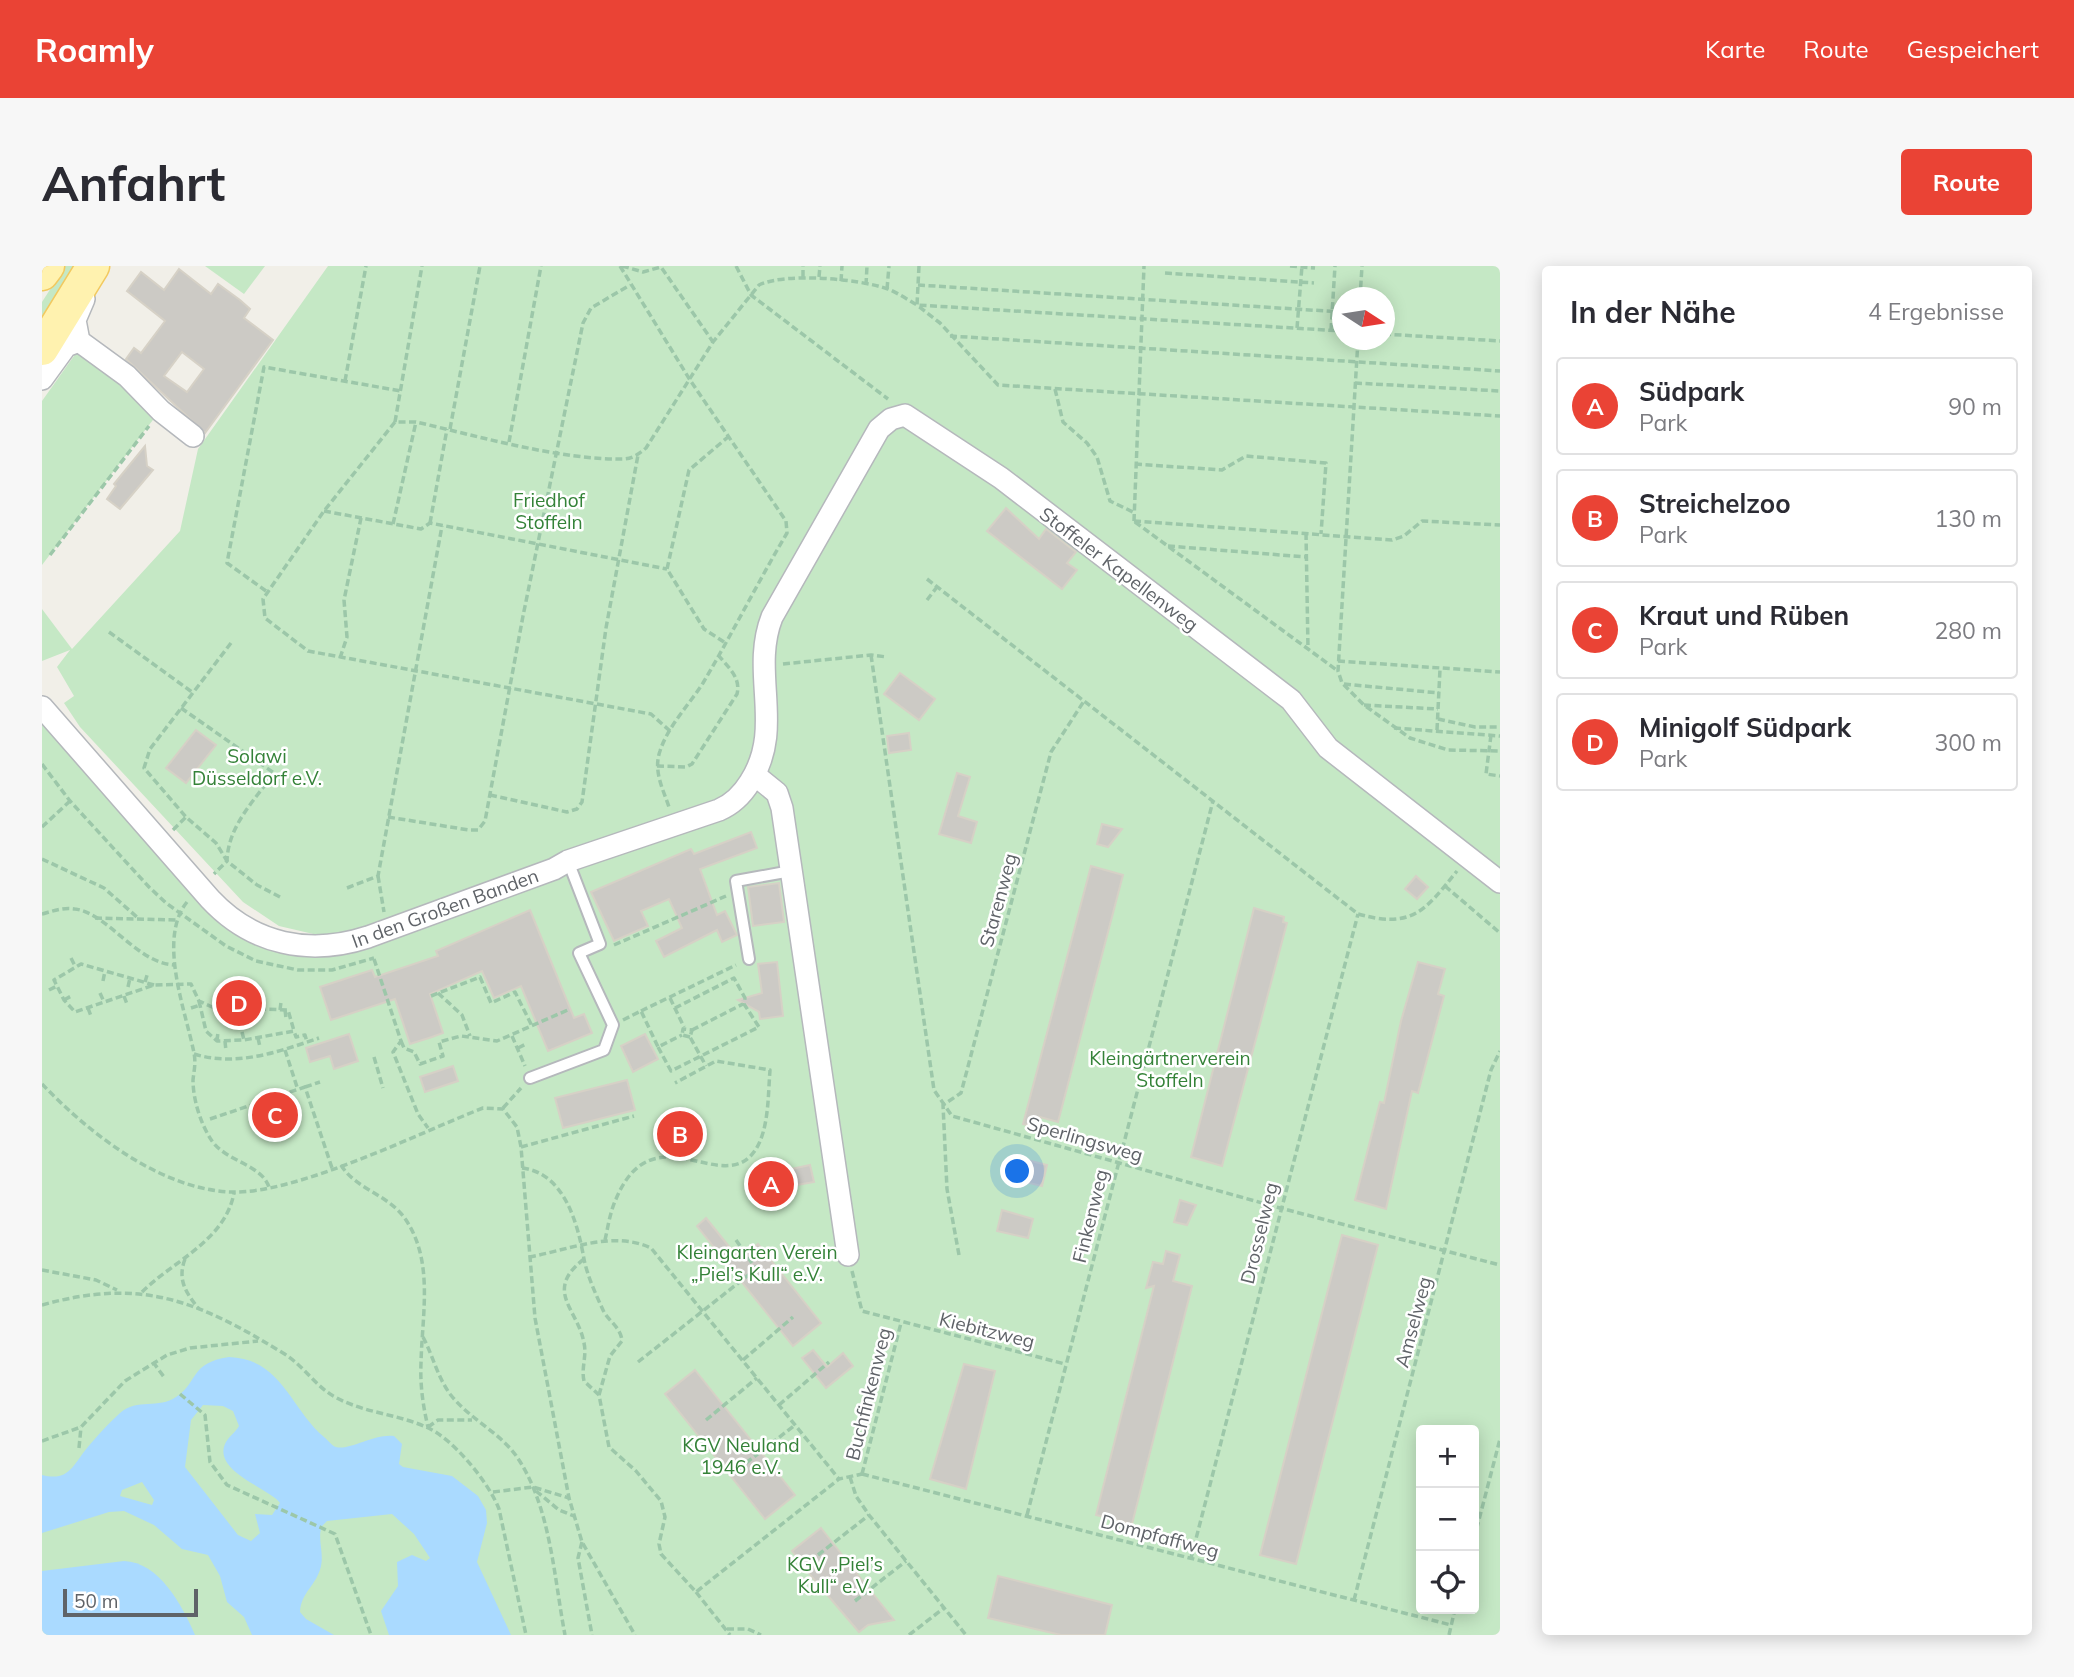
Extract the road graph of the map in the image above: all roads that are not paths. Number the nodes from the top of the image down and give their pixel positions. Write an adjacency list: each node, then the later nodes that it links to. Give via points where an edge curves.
1 (48, 266): 4 (main road)
2 (93, 266): 6 (main road)
3 (102, 266): 5 (street, via 76,313)
4 (42, 274)
5 (79, 341): 7 (street, via 66,346); 9 (street, via 127,376 160,411)
6 (42, 349)
7 (42, 379)
8 (899, 415): 11 (street, In den Großen Banden, via 879,429 772,617 763,666 768,737); 14 (street, Stoffeler Kapellenweg, via 913,418 1000,478 1291,700 1328,748)
9 (193, 436)
10 (42, 707): 12 (street, In den Großen Banden, via 200,887 238,923 279,942 319,947 377,933)
11 (755, 775): 12 (street, In den Großen Banden, via 729,806); 13 (street, via 777,793)
12 (568, 861): 16 (lane, via 600,944 579,953 612,1025 604,1050)
13 (791, 871): 15 (lane, via 736,881); 17 (street)
14 (1500, 882)
15 (749, 959)
16 (530, 1078)
17 (848, 1255)

